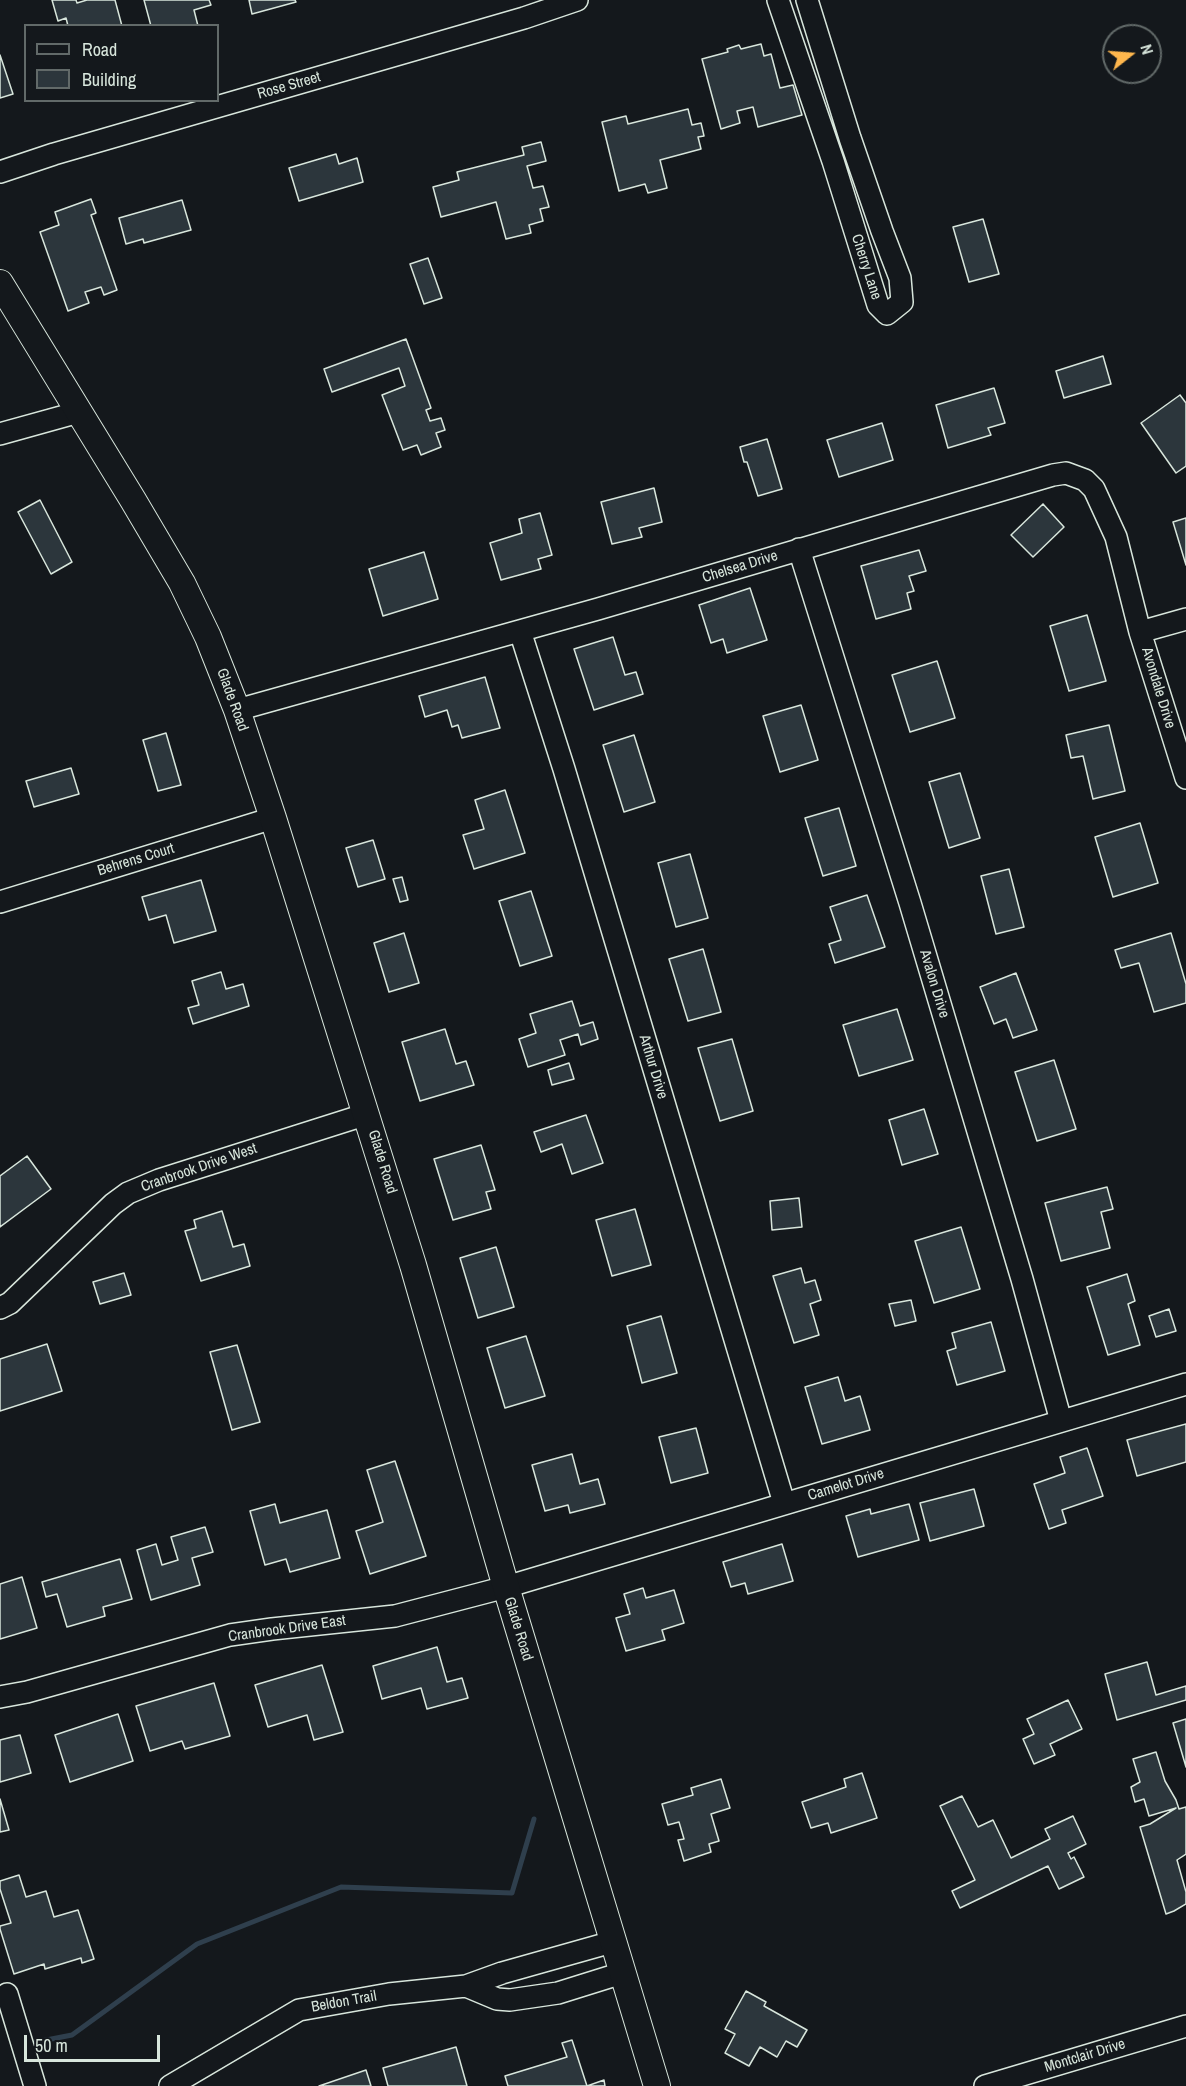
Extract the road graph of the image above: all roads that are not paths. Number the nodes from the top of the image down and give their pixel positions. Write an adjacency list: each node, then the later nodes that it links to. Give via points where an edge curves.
1 (577, 0): 4 (street, Rose Street)
2 (778, 0): 3 (street, Cherry Lane, via 878,305 887,314 902,302 900,278 853,148)
3 (807, 0)
4 (0, 172)
5 (0, 283): 6 (main road, Glade Road)
6 (79, 412): 7 (street); 12 (main road, Glade Road, via 182,583)
7 (0, 434)
8 (799, 549): 10 (street, Chelsea Drive); 11 (street, Chelsea Drive, via 1066,473 1085,480 1094,489 1116,537); 19 (street, Avalon Drive, via 917,926)
9 (1186, 619): 11 (street)
10 (520, 631): 12 (street, Chelsea Drive); 20 (street, Arthur Drive)
11 (1140, 632): 13 (street, Avondale Drive)
12 (237, 710): 14 (main road, Glade Road)
13 (1186, 778)
14 (273, 818): 15 (street, Behrens Court); 16 (main road, Glade Road)
15 (0, 902)
16 (367, 1114): 17 (street, Cranbrook Drive West, via 128,1193); 21 (main road, Glade Road)
17 (0, 1308)
18 (1186, 1384): 19 (street, Camelot Drive)
19 (1061, 1421): 20 (street, Camelot Drive)
20 (784, 1503): 21 (street, Camelot Drive)
21 (506, 1587): 22 (street, Cranbrook Drive East, via 395,1616 230,1635); 23 (main road, Glade Road)
22 (0, 1697)
23 (612, 1942): 24 (main road, Glade Road); 25 (street, Beldon Trail)
24 (622, 1973): 25 (street, Beldon Trail, via 558,1993 510,2000); 30 (main road, Glade Road)
25 (466, 1986): 29 (street, Beldon Trail, via 389,1994 299,2010)
26 (7, 1994): 28 (street)
27 (1186, 2026): 31 (street, Montclair Drive)
28 (35, 2086)
29 (170, 2086)
30 (657, 2086)
31 (985, 2086)

